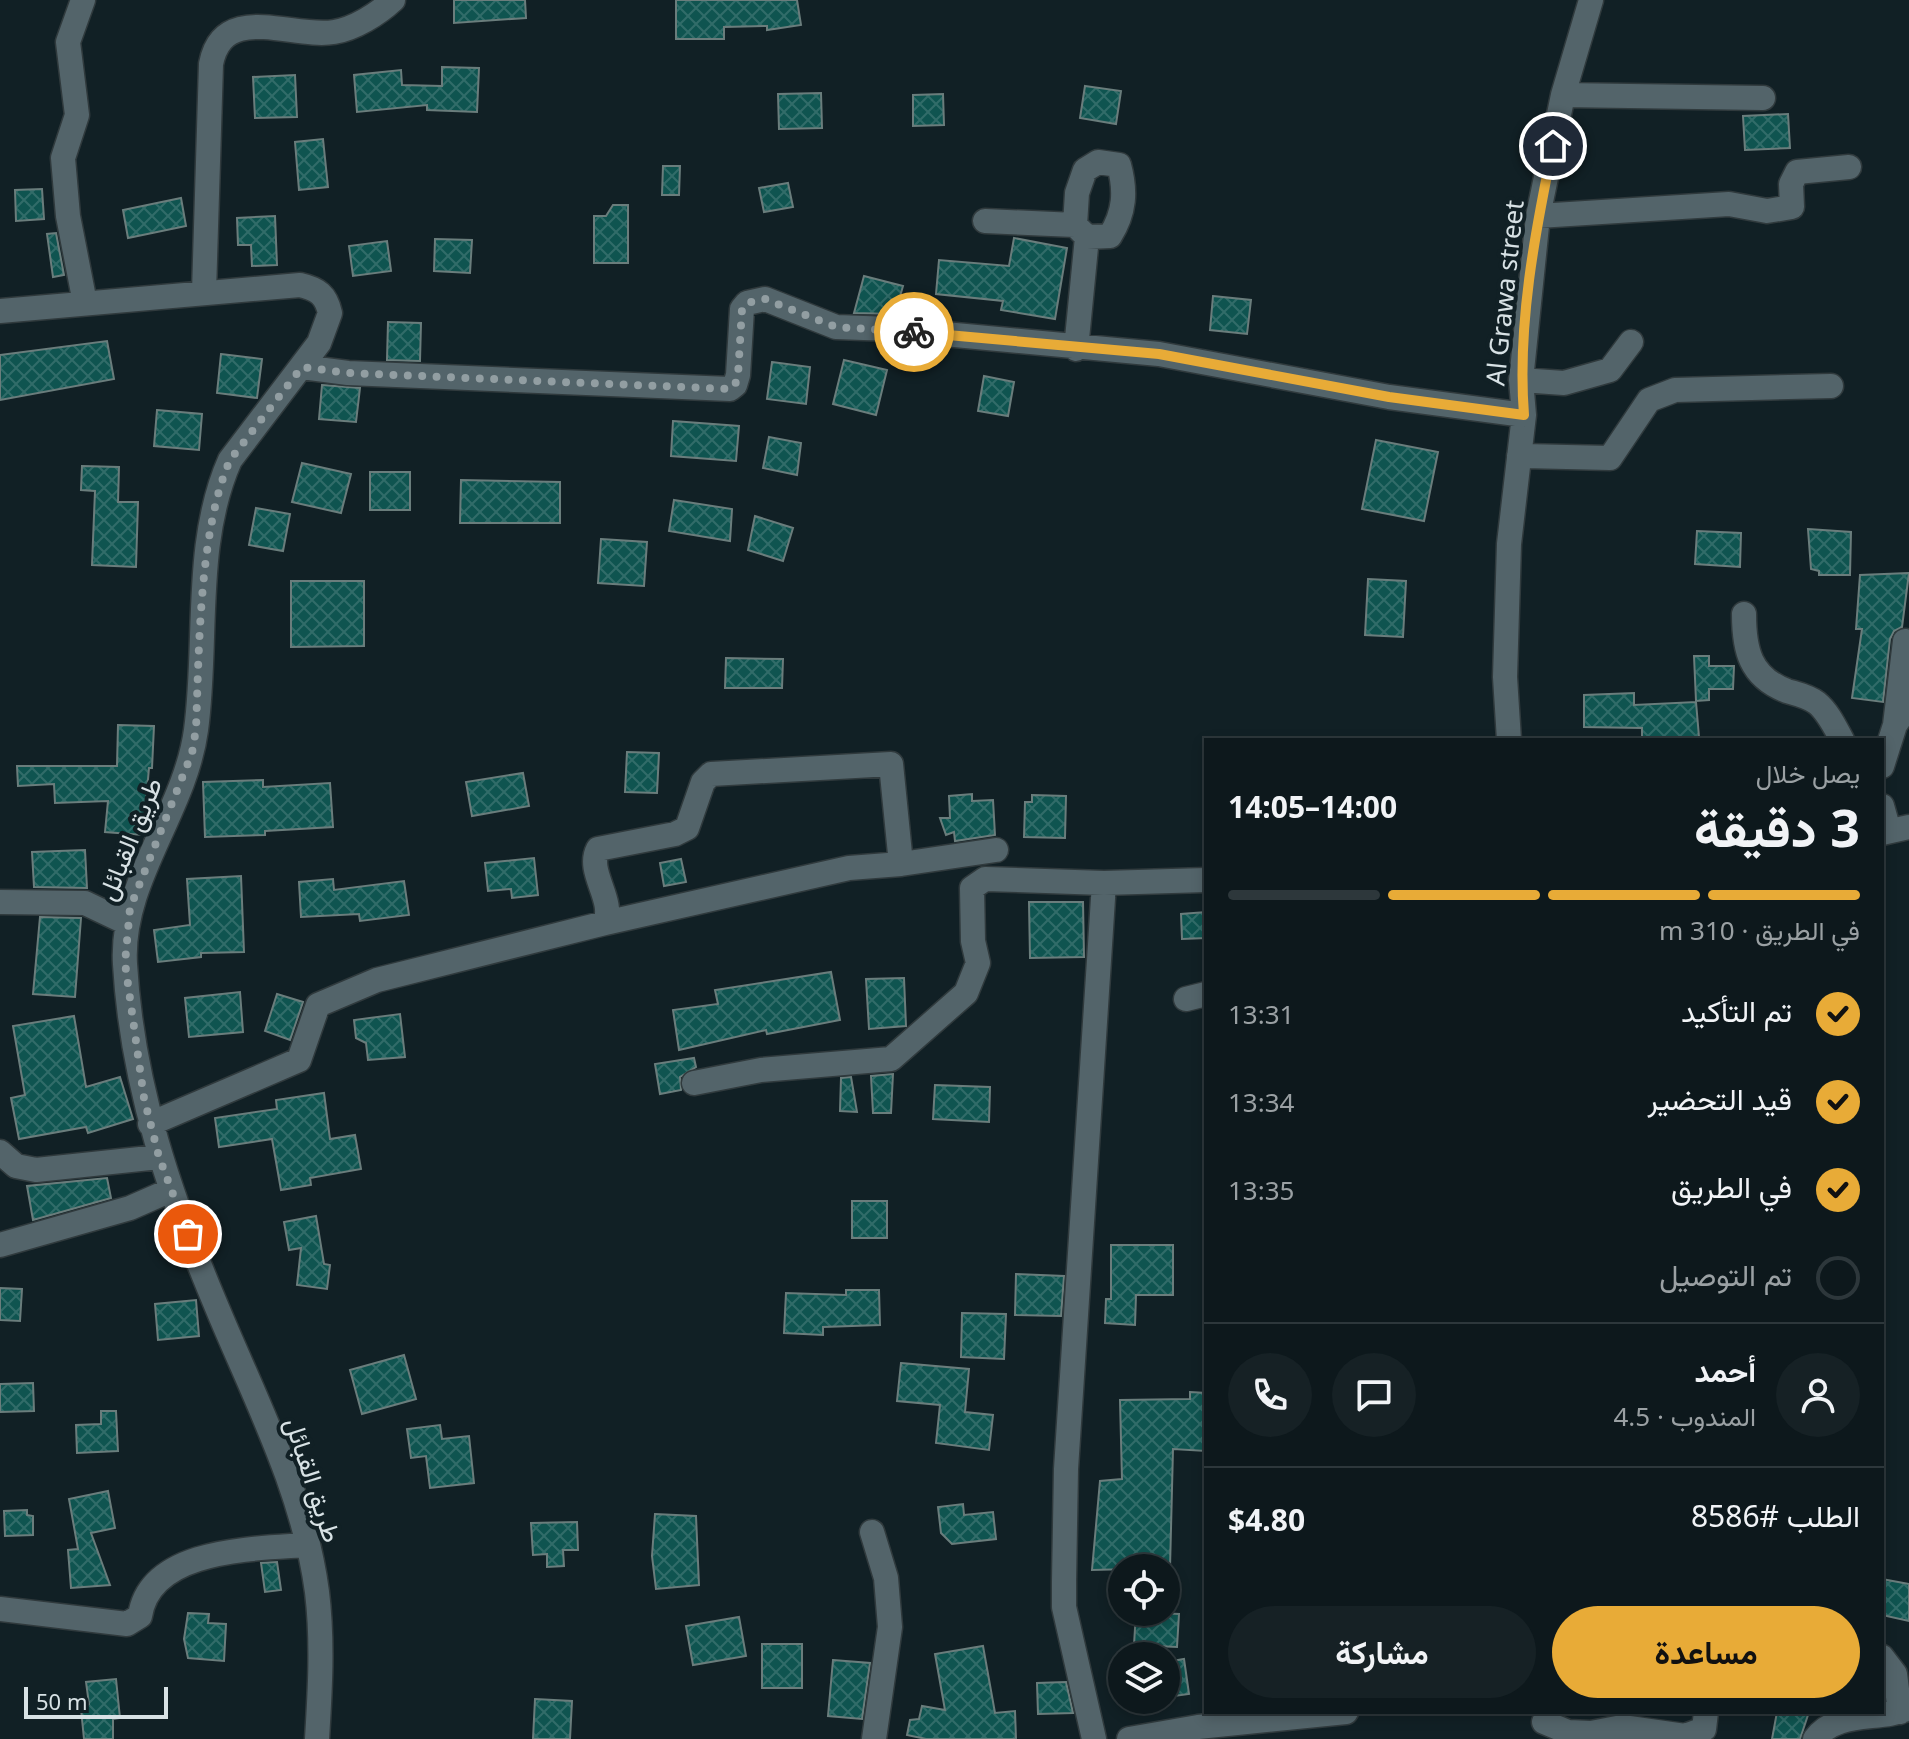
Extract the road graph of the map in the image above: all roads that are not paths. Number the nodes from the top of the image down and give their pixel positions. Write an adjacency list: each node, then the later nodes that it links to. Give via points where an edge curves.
1 (83, 0): 10 (street, via 68,42 77,115 63,158)
2 (393, 0): 9 (street, via 344,30 235,29 218,46 211,64)
3 (1591, 0): 4 (street, Al Grawa street)
4 (1563, 95): 5 (street); 7 (street, Al Grawa street)
5 (1763, 98)
6 (1849, 167): 7 (street, via 1797,172 1791,184 1792,207 1767,211 1729,204)
7 (1538, 216): 15 (street, Al Grawa street)
8 (985, 221): 13 (street, via 1081,231)
9 (204, 292): 10 (street, طريق القبائل); 14 (street, طريق القبائل, via 316,288 328,302 328,326)
10 (85, 303): 11 (street, طريق القبائل)
11 (0, 311)
12 (1631, 342): 15 (street, via 1610,370 1564,383)
13 (1076, 349): 14 (street, via 848,329 758,299 742,309 738,375 730,389); 17 (street, via 1159,354 1389,397)
14 (302, 367): 33 (street, طريق القبائل, via 230,460 222,478 208,559 192,753)
15 (1521, 380): 17 (street, Al Grawa street)
16 (1831, 386): 18 (street, via 1675,390 1649,400 1610,458)
17 (1524, 415): 18 (street, Al Grawa street)
18 (1519, 456): 23 (street, Al Grawa street, via 1509,544)
19 (1744, 614): 24 (street, via 1750,663 1784,690 1816,703)
20 (1905, 641): 22 (street)
21 (1909, 701): 22 (street)
22 (1895, 725): 25 (street)
23 (1509, 738)
24 (1841, 738)
25 (1884, 760)
26 (1884, 810): 27 (street)
27 (1893, 830)
28 (996, 850): 29 (street)
29 (901, 864): 34 (street, via 849,868); 34 (street, via 891,764 711,774 687,828 598,849 594,858 608,910)
30 (1204, 880): 31 (street)
31 (1104, 883): 35 (street, via 985,879 972,888 978,963 966,993 891,1059 761,1070); 54 (street, via 1066,1469 1064,1581 1064,1607)
32 (0, 902): 33 (street, via 85,903)
33 (127, 923): 36 (street, طريق القبائل, via 128,996)
34 (605, 923): 36 (street, via 340,993 318,1005 299,1060)
35 (694, 1083)
36 (150, 1124): 38 (street, طريق القبائل)
37 (0, 1152): 38 (street, via 16,1166 36,1170)
38 (159, 1157): 39 (street, طريق القبائل)
39 (171, 1190): 40 (street, via 130,1208); 42 (street, طريق القبائل, via 273,1439)
40 (0, 1245)
41 (872, 1532): 53 (street, via 886,1578 890,1627)
42 (307, 1545): 43 (street, via 206,1555 154,1586 143,1598 140,1616 127,1624); 52 (street, طريق القبائل, via 320,1637)
43 (0, 1609)
44 (1884, 1660): 45 (street, via 1895,1674)
45 (1904, 1710): 46 (street)
46 (1884, 1712)
47 (1303, 1714): 50 (street)
48 (1706, 1714): 51 (street, via 1704,1729 1685,1736 1622,1727 1568,1732)
49 (1871, 1714): 56 (street, via 1854,1716)
50 (1282, 1715): 55 (street)
51 (1543, 1724)
52 (317, 1739)
53 (874, 1739)
54 (1094, 1739)
55 (1129, 1739)
56 (1815, 1739)

